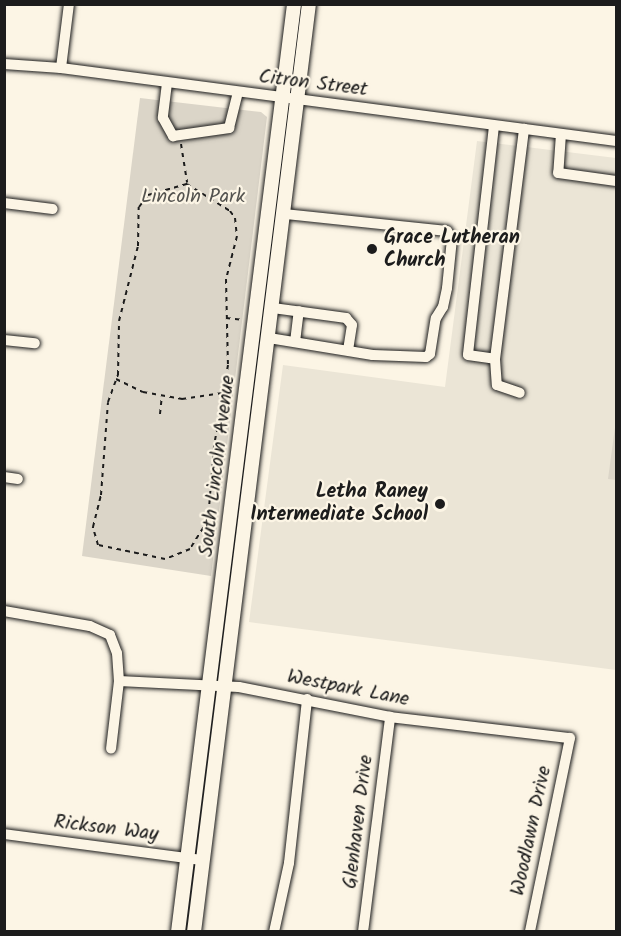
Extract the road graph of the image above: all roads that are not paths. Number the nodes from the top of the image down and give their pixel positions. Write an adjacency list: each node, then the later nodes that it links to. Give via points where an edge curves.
1 (69, 4): 5 (street)
2 (294, 4): 8 (main road, South Lincoln Avenue)
3 (309, 4): 9 (main road, South Lincoln Avenue)
4 (4, 64): 5 (street, Citron Street)
5 (61, 68): 6 (street, Citron Street)
6 (167, 83): 7 (street, Citron Street); 7 (street, via 163,118 170,134 229,128)
7 (238, 92): 8 (street, Citron Street)
8 (282, 98): 9 (street, Citron Street); 31 (main road, South Lincoln Avenue)
9 (298, 100): 10 (street, Citron Street); 17 (main road, South Lincoln Avenue)
10 (494, 126): 11 (street, Citron Street); 25 (street, via 468,355)
11 (524, 129): 12 (street, Citron Street); 25 (street)
12 (561, 134): 13 (street, Citron Street); 14 (street, via 558,173)
13 (616, 141)
14 (616, 181)
15 (4, 203): 16 (street)
16 (53, 209)
17 (284, 214): 18 (main road, South Lincoln Avenue); 24 (street, via 447,231 452,236 445,300 436,318 430,354 420,359)
18 (273, 308): 19 (street); 20 (main road, South Lincoln Avenue)
19 (299, 311): 22 (street); 24 (street, via 350,320)
20 (269, 338): 22 (street); 32 (main road, South Lincoln Avenue)
21 (4, 340): 23 (street)
22 (295, 342): 24 (street)
23 (35, 343)
24 (348, 350)
25 (495, 359): 26 (street, via 497,385)
26 (520, 393)
27 (4, 477): 28 (street)
28 (18, 479)
29 (4, 611): 30 (street, via 101,629 115,643)
30 (119, 681): 31 (street, Westpark Lane); 36 (street)
31 (209, 683): 32 (street, Westpark Lane); 38 (main road, South Lincoln Avenue)
32 (224, 685): 33 (street, Westpark Lane); 39 (main road, South Lincoln Avenue)
33 (307, 699): 34 (street, Westpark Lane); 42 (street, via 289,864)
34 (390, 717): 35 (street, Westpark Lane); 43 (street, Glenhaven Drive)
35 (570, 738): 44 (street, Woodlawn Drive)
36 (111, 749)
37 (4, 834): 38 (street, Rickson Way)
38 (187, 858): 39 (street, Rickson Way); 40 (main road, South Lincoln Avenue)
39 (202, 860): 41 (main road, South Lincoln Avenue)
40 (178, 932)
41 (194, 932)
42 (274, 932)
43 (363, 932)
44 (530, 932)

